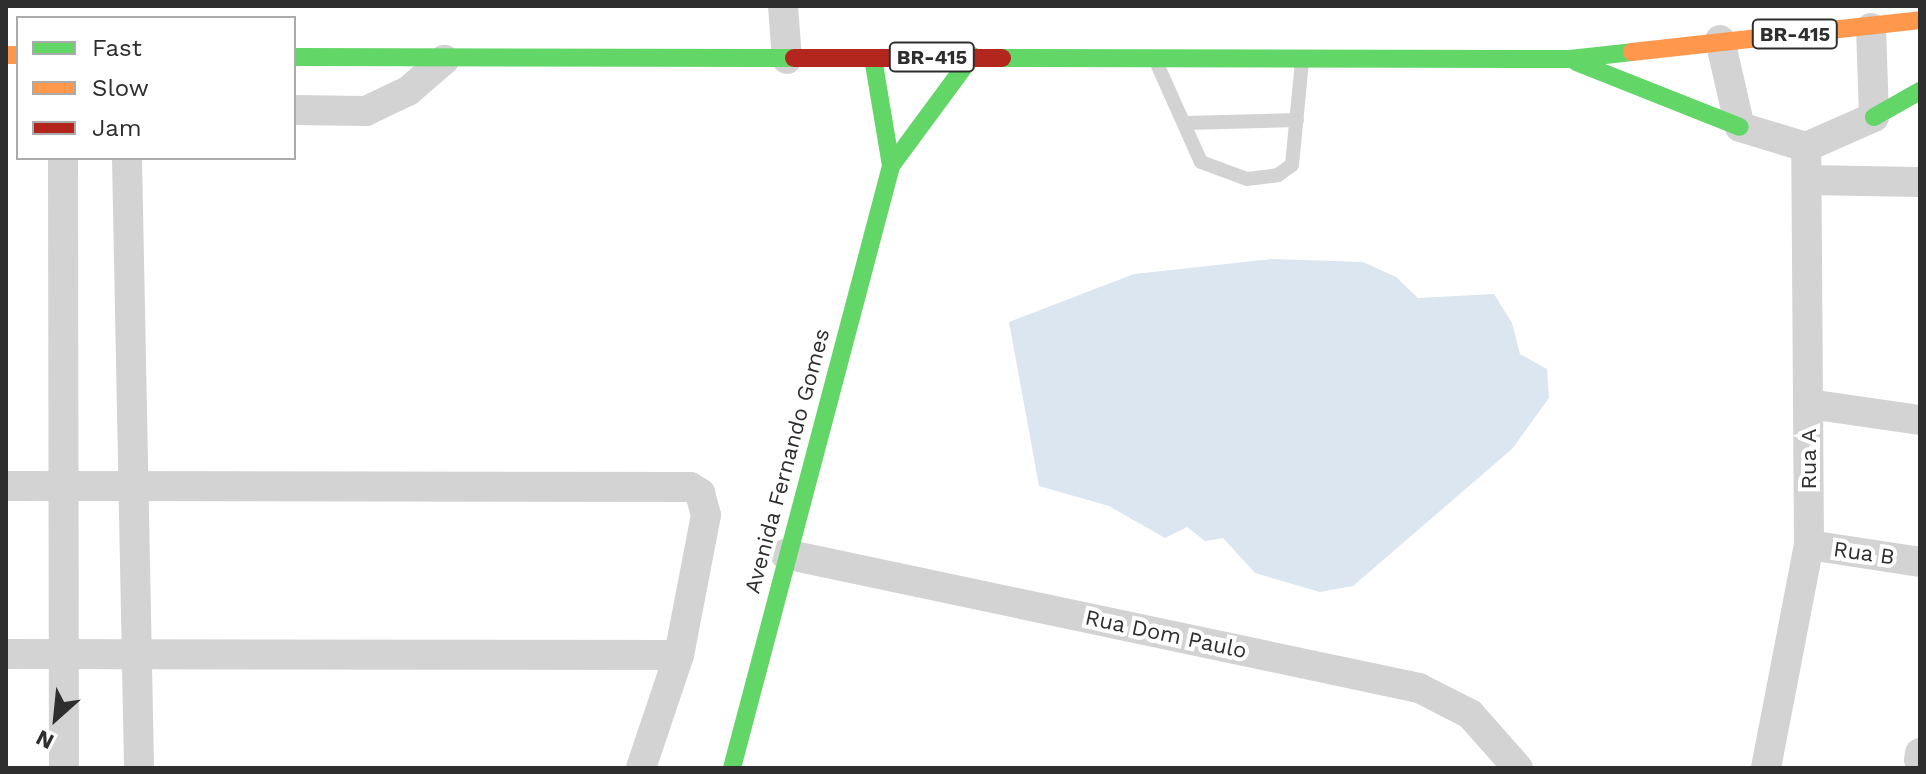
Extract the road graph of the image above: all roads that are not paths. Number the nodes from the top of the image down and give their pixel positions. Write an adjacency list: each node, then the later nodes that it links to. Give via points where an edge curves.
1 (783, 6): 10 (street)
2 (1920, 20): 3 (main road, BR-415)
3 (1871, 28): 4 (main road, BR-415); 15 (street)
4 (1720, 40): 11 (main road, BR-415); 18 (street)
5 (972, 56): 7 (main road, BR-415); 8 (main road, BR-415); 22 (main road)
6 (296, 57): 12 (main road, BR-415)
7 (1154, 57): 9 (main road, BR-415); 17 (lane)
8 (873, 58): 10 (main road, BR-415); 22 (main road)
9 (1302, 58): 11 (main road, BR-415); 16 (lane)
10 (787, 59): 12 (main road, BR-415)
11 (1570, 59): 18 (main road)
12 (444, 60): 14 (street, via 408,91 366,111)
13 (1920, 91): 15 (main road)
14 (296, 110)
15 (1874, 117): 19 (street)
16 (1297, 120): 17 (lane); 17 (lane, via 1292,165 1278,175 1247,179 1210,170)
17 (1185, 123)
18 (1740, 127): 19 (street)
19 (1806, 147): 23 (street, Rua A)
20 (63, 160): 29 (street)
21 (127, 160): 27 (street)
22 (891, 166): 31 (main road, Avenida Fernando Gomes)
23 (1807, 180): 24 (street); 25 (street, Rua A)
24 (1920, 182)
25 (1809, 404): 26 (street); 30 (street, Rua A)
26 (1907, 418)
27 (133, 484): 29 (street); 34 (street); 36 (street, via 678,483 700,493 706,515)
28 (6, 486): 29 (street)
29 (64, 489): 35 (street)
30 (1809, 545): 32 (street, Rua B); 44 (street, Rua A)
31 (785, 554): 42 (main road, Avenida Fernando Gomes); 43 (street, Rua Dom Paulo, via 1419,688 1470,714)
32 (1920, 562)
33 (6, 654): 35 (street)
34 (141, 654): 35 (street); 36 (street); 40 (street)
35 (65, 655): 39 (street)
36 (679, 655): 41 (street)
37 (1920, 753): 38 (street)
38 (1919, 760)
39 (64, 768)
40 (139, 768)
41 (641, 768)
42 (732, 768)
43 (1518, 768)
44 (1766, 768)

